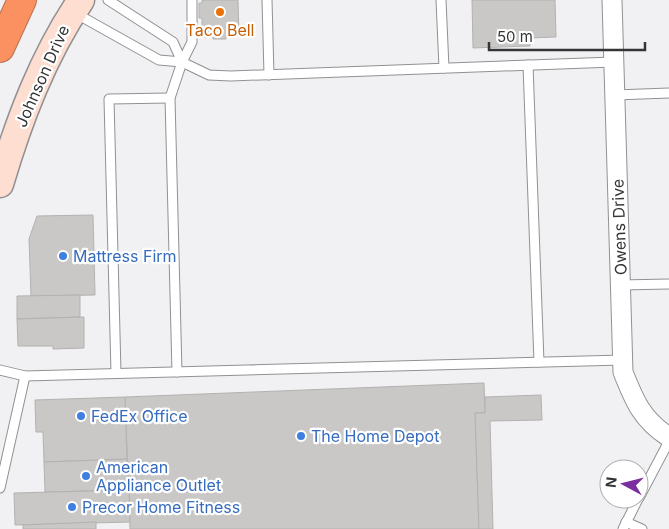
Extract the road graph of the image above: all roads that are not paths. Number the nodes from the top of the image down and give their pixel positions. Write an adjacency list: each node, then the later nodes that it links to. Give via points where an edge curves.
1 (22, 0): 8 (highway)
2 (108, 0): 9 (lane, via 173,42)
3 (192, 0): 9 (lane, via 192,42)
4 (268, 0): 13 (lane)
5 (442, 0): 12 (lane)
6 (612, 0): 10 (street, Owens Drive)
7 (77, 6): 9 (lane, via 159,60); 17 (street, Johnson Drive, via 55,41 33,89)
8 (0, 48)
9 (182, 62): 13 (lane, via 209,75); 16 (lane)
10 (614, 62): 11 (lane); 15 (street, Owens Drive)
11 (528, 65): 12 (lane); 21 (lane)
12 (444, 68): 13 (lane)
13 (269, 75)
14 (669, 93): 15 (lane)
15 (615, 94): 19 (street, Owens Drive)
16 (170, 98): 23 (lane); 24 (lane, via 109,100)
17 (0, 184)
18 (669, 284): 19 (lane)
19 (620, 285): 20 (street, Owens Drive)
20 (623, 360): 21 (lane); 26 (street, Owens Drive, via 623,372 634,402 656,429)
21 (539, 362): 23 (lane)
22 (0, 370): 25 (lane)
23 (178, 372): 24 (lane)
24 (116, 374): 25 (lane)
25 (26, 376): 28 (lane)
26 (669, 439): 27 (lane)
27 (649, 478)
28 (0, 488)
29 (633, 509): 30 (lane)
30 (625, 525): 31 (lane)
31 (642, 529)

